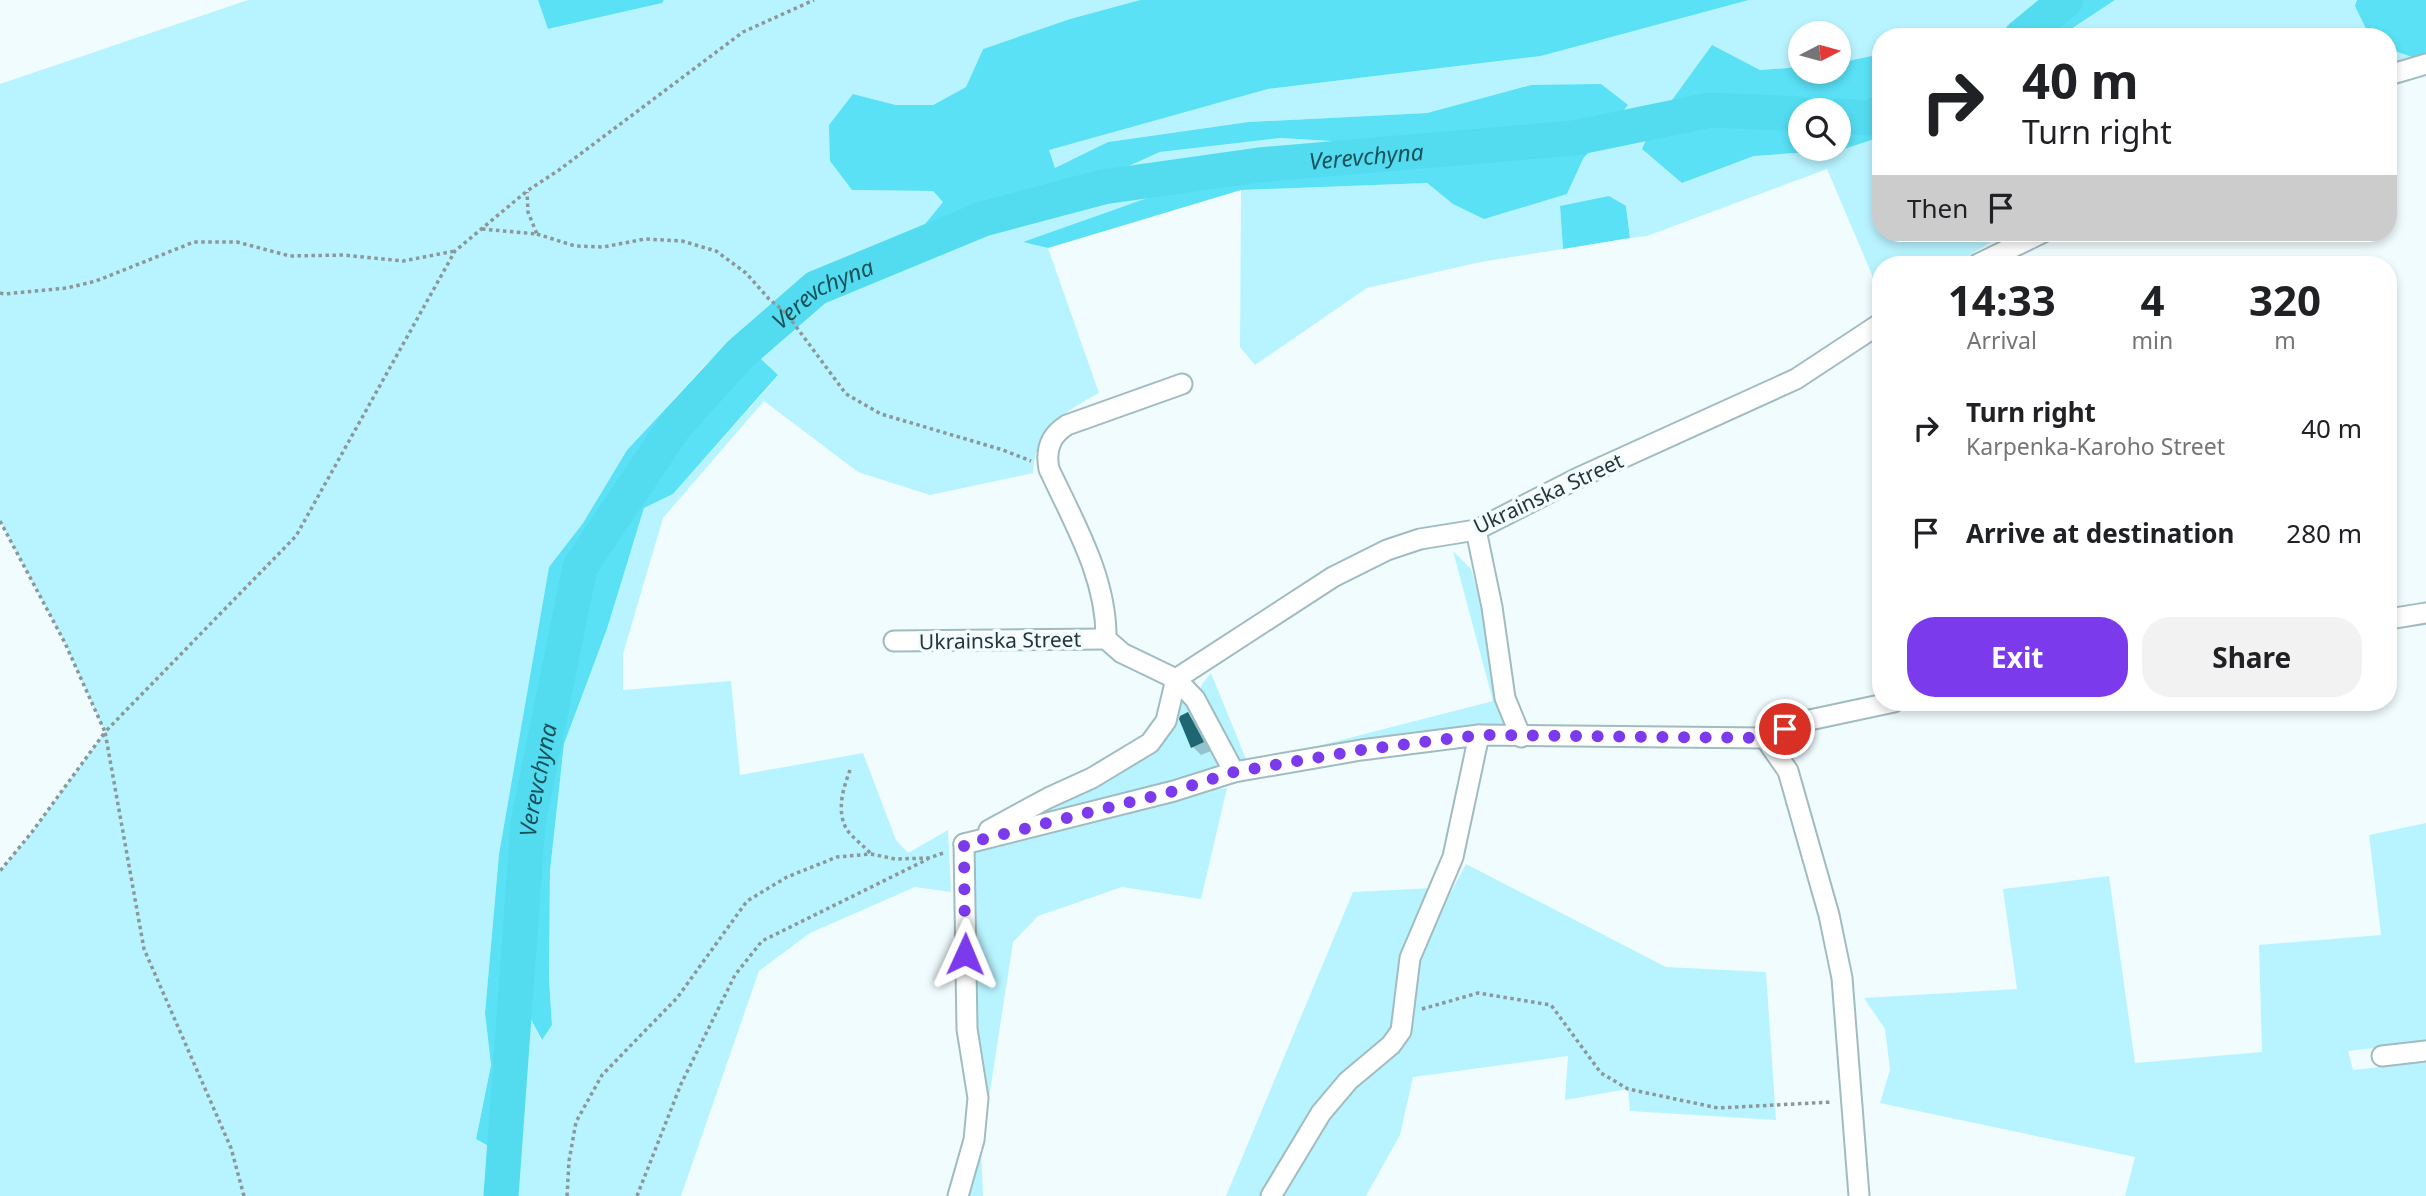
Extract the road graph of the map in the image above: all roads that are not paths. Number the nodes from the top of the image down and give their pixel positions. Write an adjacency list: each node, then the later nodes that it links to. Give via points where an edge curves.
1 (2426, 64): 2 (street)
2 (2397, 73)
3 (2023, 242): 4 (street)
4 (1995, 256)
5 (1872, 329): 7 (street, Ukrainska Street, via 1797,379 1578,478)
6 (1182, 384): 10 (street, Ukrainska Street, via 1067,425 1056,432 1048,450 1049,469 1097,572)
7 (1476, 530): 12 (street, Ukrainska Street, via 1387,550 1333,578); 15 (street, via 1505,698)
8 (2426, 614): 9 (street)
9 (2397, 618)
10 (1105, 639): 11 (street, Ukrainska Street); 12 (street, Ukrainska Street, via 1122,653)
11 (894, 641)
12 (1176, 679): 17 (street, via 1195,699); 18 (street, via 1166,721 1150,743)
13 (1872, 707): 16 (street, via 1805,721)
14 (1479, 735): 15 (street); 17 (street); 22 (street, via 1453,857 1410,958 1401,1031 1321,1113)
15 (1521, 737): 16 (street)
16 (1765, 738): 23 (street, via 1788,771 1842,978)
17 (1234, 772): 18 (street)
18 (964, 844): 21 (street, via 967,1029 978,1098 974,1140)
19 (2426, 1051): 20 (street)
20 (2382, 1056)
21 (958, 1196)
22 (1271, 1196)
23 (1859, 1196)

